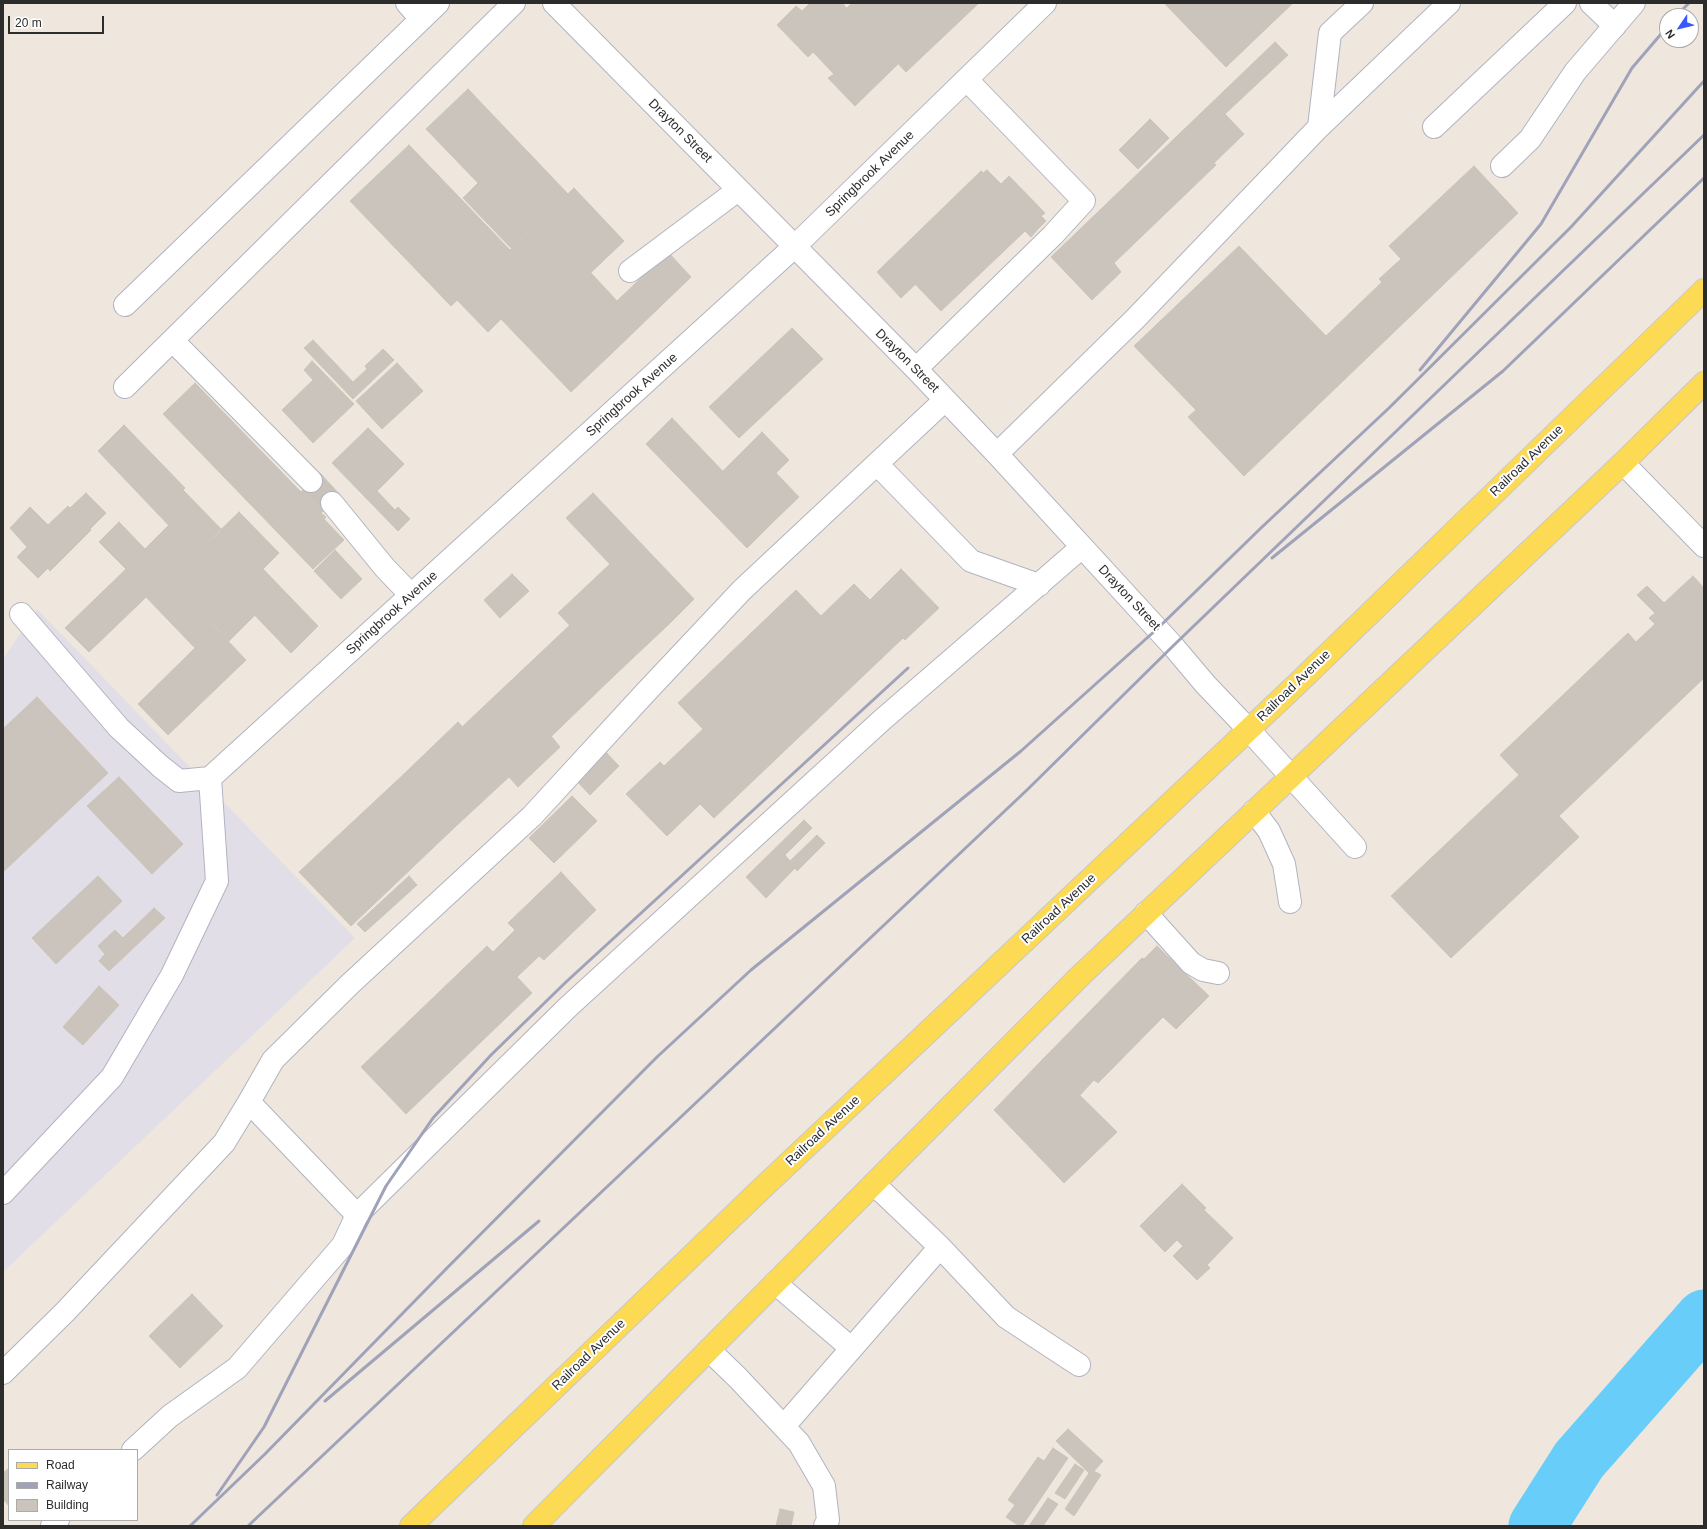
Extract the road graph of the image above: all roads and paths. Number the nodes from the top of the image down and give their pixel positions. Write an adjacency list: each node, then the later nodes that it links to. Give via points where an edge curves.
1 (407, 3): 11 (street)
2 (438, 3): 11 (street)
3 (514, 3): 22 (street)
4 (554, 3): 17 (street, Drayton Street)
5 (1045, 3): 13 (street, Springbrook Avenue)
6 (1362, 3): 14 (street, via 1330,33)
7 (1449, 3): 14 (street)
8 (1565, 3): 15 (street)
9 (1591, 3): 12 (street)
10 (1634, 3): 12 (street)
11 (421, 19): 21 (street)
12 (1615, 26): 16 (street, via 1575,72 1530,139)
13 (967, 80): 18 (street, Springbrook Avenue); 23 (street, via 1084,201 1048,241)
14 (1319, 127): 27 (street, via 1135,319)
15 (1434, 127)
16 (1502, 166)
17 (738, 190): 18 (street, Drayton Street); 19 (street)
18 (794, 247): 23 (street, Drayton Street); 35 (street, Springbrook Avenue)
19 (630, 271)
20 (1704, 290): 37 (main road, Railroad Avenue)
21 (125, 305)
22 (173, 341): 25 (street); 30 (street)
23 (916, 369): 26 (street, Drayton Street)
24 (1704, 383): 28 (main road)
25 (125, 387)
26 (945, 400): 27 (street, Drayton Street); 29 (street)
27 (997, 454): 33 (street, Drayton Street)
28 (1623, 463): 32 (street); 38 (main road)
29 (877, 464): 34 (street, via 971,561); 45 (street, via 742,590 532,816 350,984 273,1060)
30 (311, 481)
31 (332, 503): 35 (street, via 385,568)
32 (1704, 546)
33 (1082, 547): 34 (street); 37 (street, Drayton Street)
34 (1039, 585): 48 (street, via 882,720 568,1007)
35 (411, 595): 39 (street, Springbrook Avenue)
36 (21, 614): 39 (street, via 119,728 160,766 179,781)
37 (1249, 730): 38 (street, Drayton Street); 57 (main road, Railroad Avenue, via 756,1194)
38 (1292, 777): 40 (main road); 41 (street, Drayton Street)
39 (210, 778): 47 (street, via 217,880 172,975 112,1077)
40 (1254, 811): 42 (street, via 1269,831 1284,864); 43 (main road)
41 (1355, 847)
42 (1290, 902)
43 (1146, 913): 44 (street, via 1191,963 1203,970); 46 (main road)
44 (1218, 973)
45 (249, 1102): 48 (street); 54 (street, via 224,1143 65,1312)
46 (874, 1184): 49 (street); 50 (main road)
47 (3, 1193)
48 (357, 1215): 56 (street, via 343,1245 237,1368 170,1416)
49 (940, 1247): 51 (street); 53 (street, via 1006,1317)
50 (775, 1283): 51 (street); 52 (main road)
51 (851, 1348): 55 (street)
52 (709, 1350): 55 (street); 58 (main road)
53 (1079, 1365)
54 (3, 1373)
55 (784, 1426): 59 (street, via 799,1443 824,1486 828,1520)
56 (134, 1449)
57 (411, 1526)
58 (534, 1526)
59 (825, 1526)

